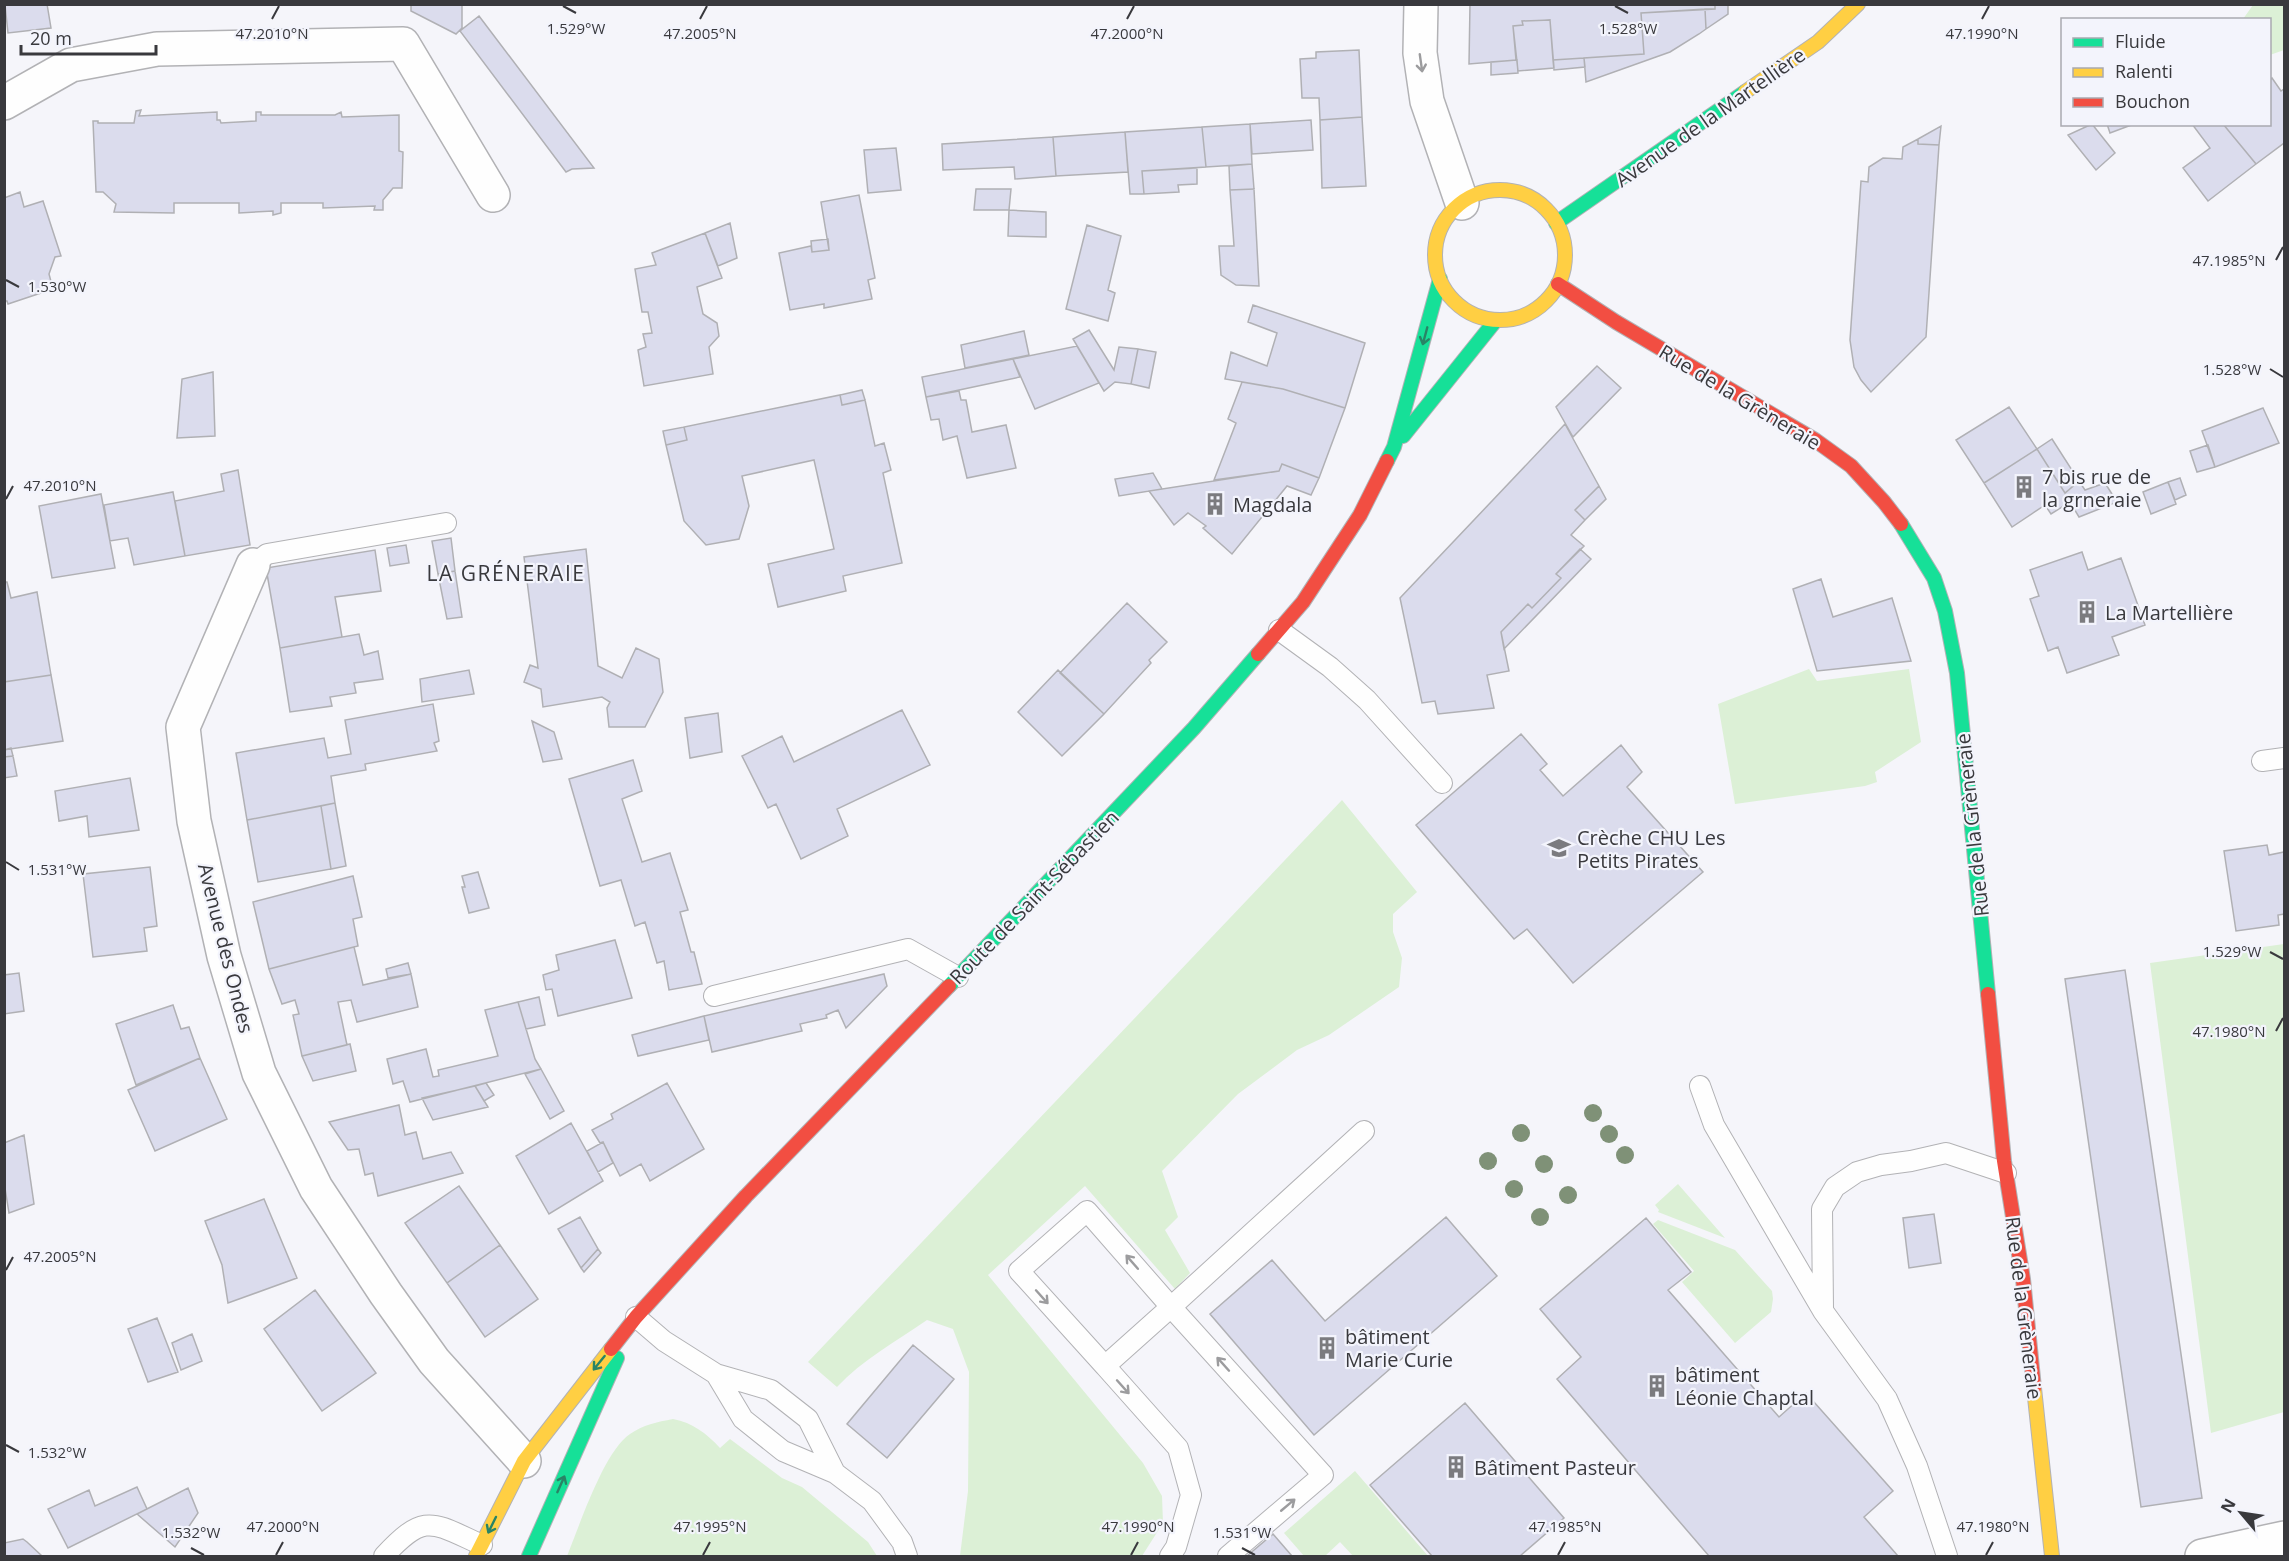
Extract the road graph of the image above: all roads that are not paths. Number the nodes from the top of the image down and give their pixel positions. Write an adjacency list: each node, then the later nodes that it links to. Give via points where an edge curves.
1 (1420, 4): 5 (street, one-way to 5, via 1419,53 1427,101)
2 (1858, 4): 6 (street, Avenue de la Martellière, via 1818,42)
3 (4, 103): 4 (street, via 70,65 157,49 403,44)
4 (493, 195)
5 (1462, 203): 6 (street, via 1485,192 1518,193 1540,204); 7 (street, via 1439,233 1435,251)
6 (1556, 223): 8 (street, via 1565,255)
7 (1440, 279): 9 (street, via 1453,300 1466,310); 10 (street, Route de Saint-Sébastien, one-way to 10)
8 (1558, 284): 9 (street, via 1536,309 1516,318); 21 (street, Rue de la Grèneraie, via 1815,440 1851,466 1908,534 1934,578 1957,673)
9 (1496, 320): 10 (street, Route de Saint-Sébastien)
10 (1394, 447): 13 (street, Route de Saint-Sébastien, via 1342,544)
11 (446, 524): 12 (lane, Avenue des Ondes, via 267,554)
12 (253, 565): 27 (street, Avenue des Ondes, via 183,727 194,821 224,956 259,1073 316,1188 386,1294 434,1361)
13 (1279, 630): 16 (lane, via 1367,700); 17 (street, Route de Saint-Sébastien, via 1194,728)
14 (2284, 758): 15 (lane)
15 (2262, 761)
16 (1442, 783)
17 (957, 977): 18 (lane, via 908,948); 24 (street, Route de Saint-Sébastien, via 746,1196)
18 (714, 996)
19 (1700, 1086): 23 (lane, via 1714,1125)
20 (1364, 1131): 22 (lane)
21 (2006, 1173): 23 (lane, via 1946,1153 1857,1172 1835,1187 1822,1209); 37 (street, Rue de la Grèneraie, via 2023,1279)
22 (1171, 1306): 25 (lane); 25 (lane, one-way to 25, via 1087,1211 1019,1271); 35 (lane, one-way to 22, via 1323,1475)
23 (1823, 1311): 36 (lane, via 1887,1399 1917,1466)
24 (636, 1317): 26 (lane, via 664,1341); 27 (street, Route de Saint-Sébastien, one-way to 27); 32 (street, Route de Saint-Sébastien, one-way to 24)
25 (1105, 1366): 34 (lane, one-way to 34, via 1178,1448 1191,1495)
26 (716, 1374): 28 (lane, via 743,1419 783,1452); 28 (lane, via 771,1390 808,1419)
27 (524, 1461): 30 (street, Route de Saint-Sébastien, one-way to 30)
28 (835, 1473): 33 (lane, via 872,1501 902,1542)
29 (2284, 1538): 38 (street)
30 (479, 1551): 31 (lane, via 436,1526 423,1524)
31 (384, 1557)
32 (529, 1557)
33 (907, 1557)
34 (1170, 1557)
35 (1228, 1557)
36 (1947, 1557)
37 (2052, 1557)
38 (2202, 1557)

